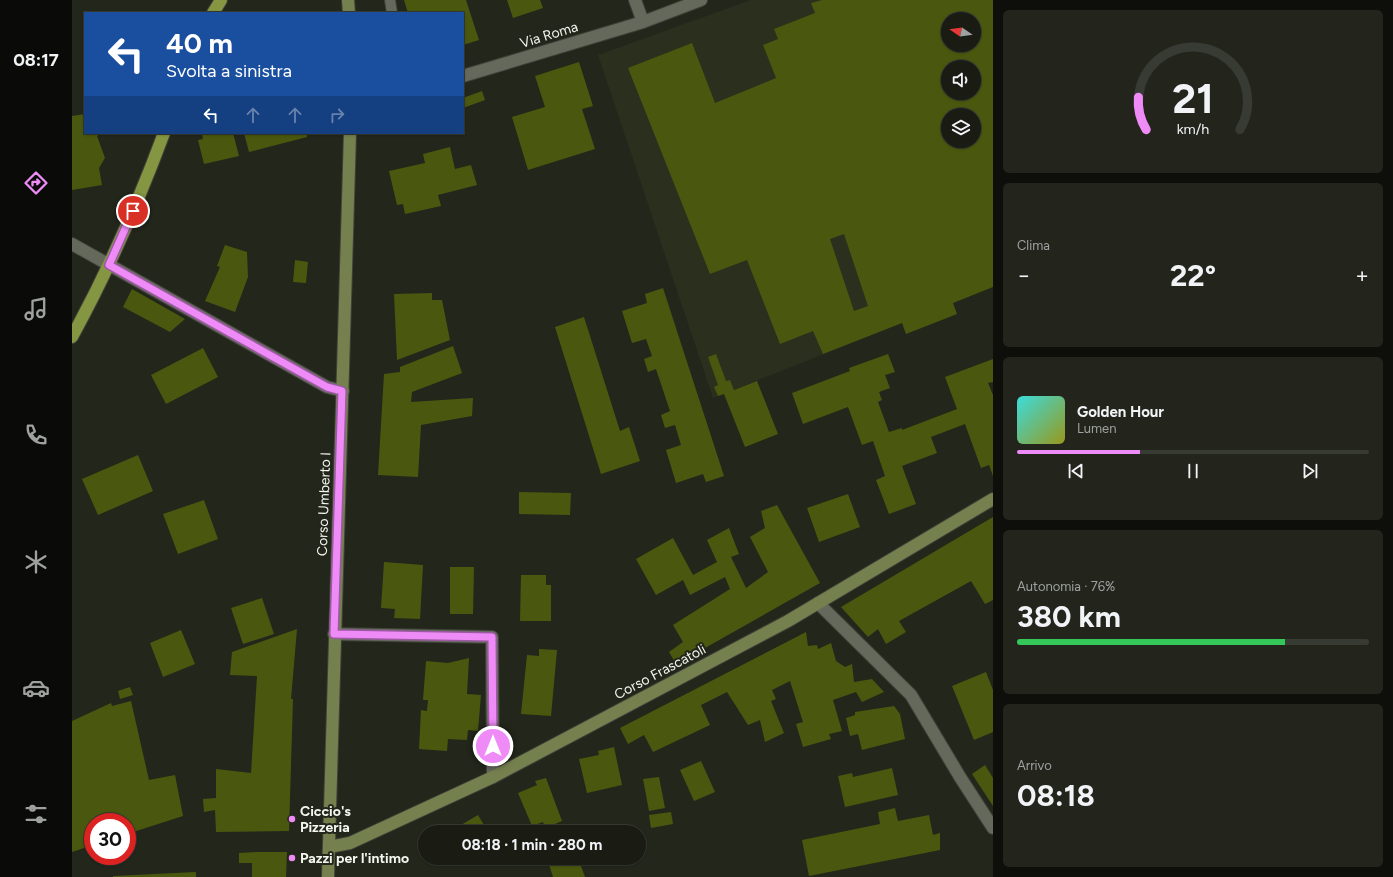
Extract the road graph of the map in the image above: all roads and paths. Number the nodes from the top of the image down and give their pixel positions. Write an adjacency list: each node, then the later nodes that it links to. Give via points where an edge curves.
1 (216, 0): 7 (main road)
2 (221, 0): 8 (main road)
3 (348, 0): 9 (street)
4 (390, 0): 10 (lane)
5 (635, 0): 11 (street)
6 (701, 0): 11 (street, Via Roma)
7 (212, 12)
8 (213, 12)
9 (349, 12)
10 (392, 12)
11 (643, 22): 12 (street, Via Roma)
12 (464, 76)
13 (164, 134): 16 (main road, via 145,184)
14 (350, 134): 18 (street, Corso Umberto I)
15 (72, 244): 16 (street)
16 (109, 265): 17 (main road); 18 (street, via 327,387)
17 (72, 337)
18 (342, 391): 21 (street, Corso Umberto I)
19 (993, 499): 20 (street, Corso Frascatoli)
20 (818, 603): 22 (street, Corso Frascatoli); 23 (street, via 911,695)
21 (334, 634): 22 (street, via 492,637); 24 (street, Corso Umberto I)
22 (493, 777): 24 (street, Corso Frascatoli, via 350,843)
23 (993, 828)
24 (329, 847): 25 (street, Corso Umberto I)
25 (328, 877)

